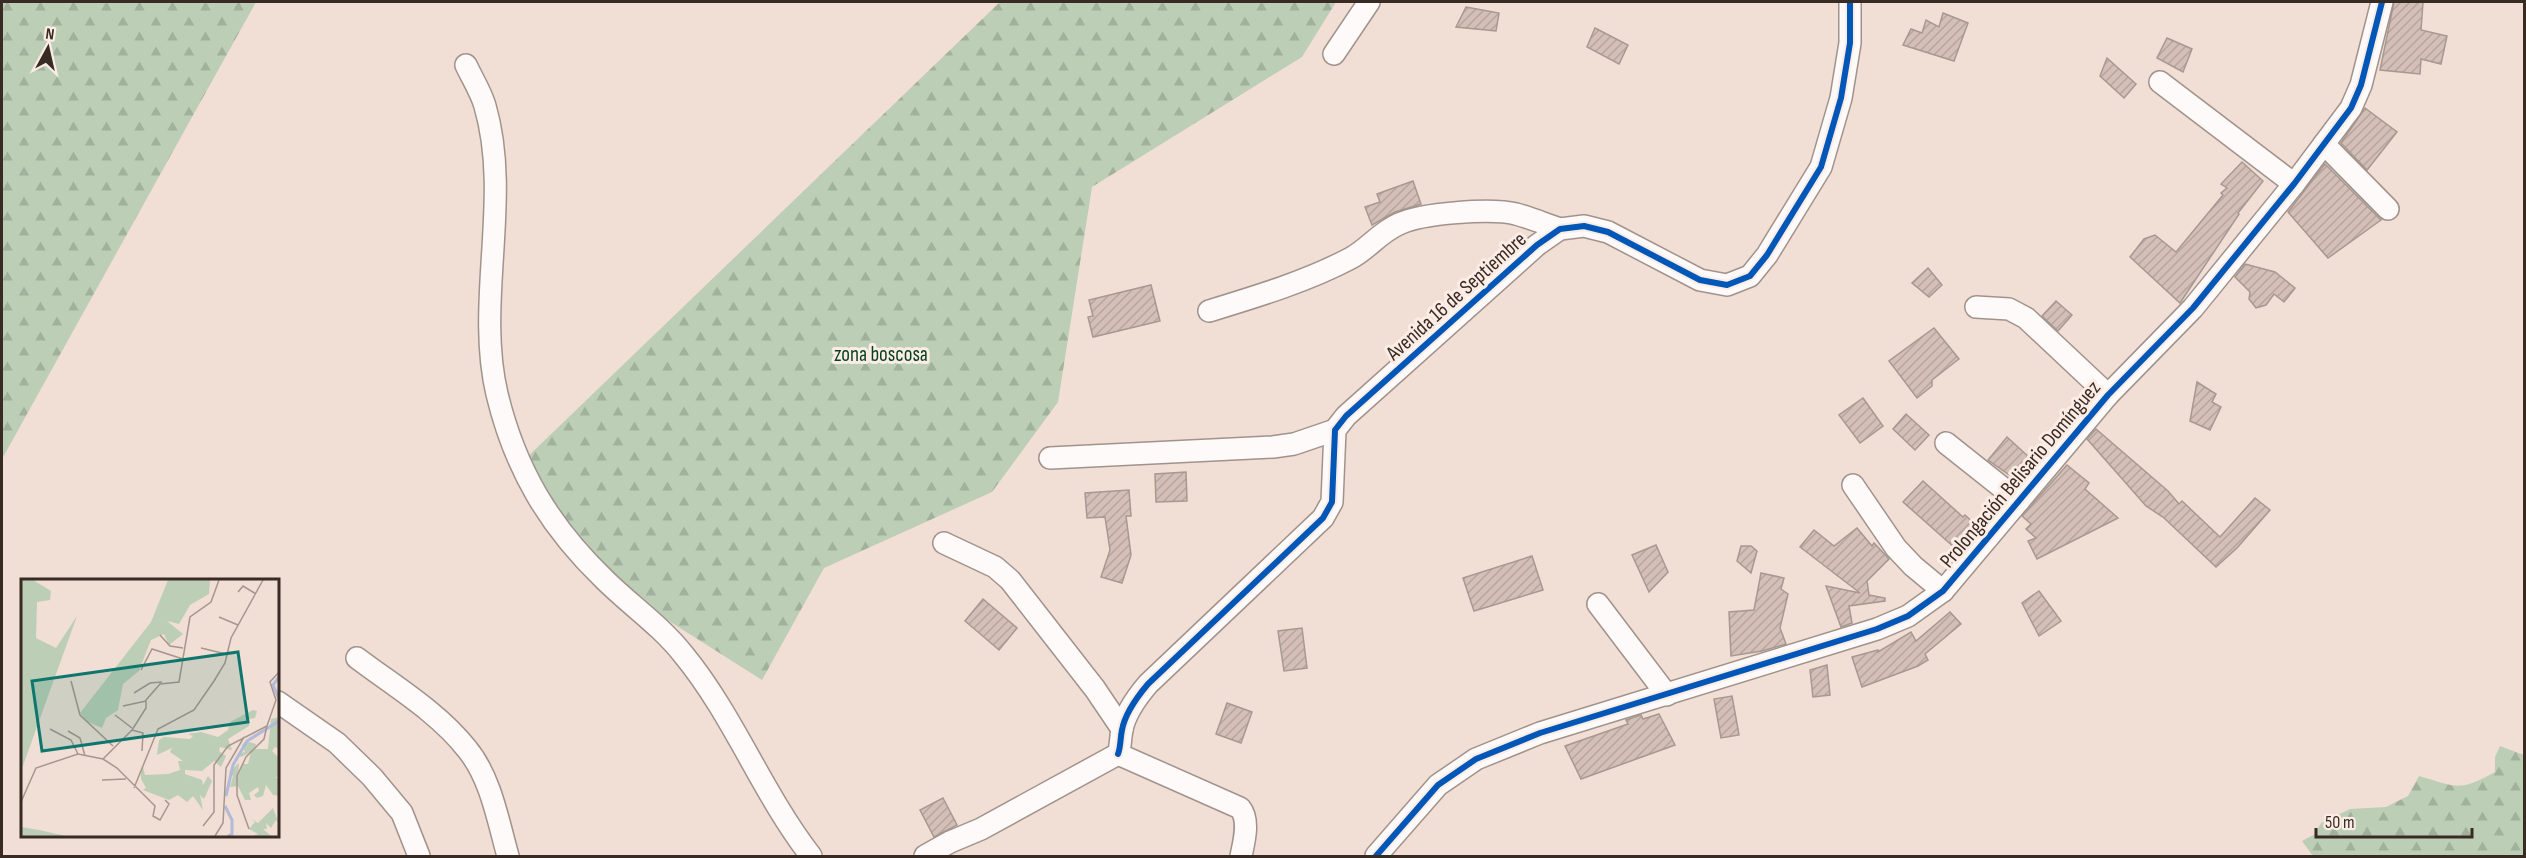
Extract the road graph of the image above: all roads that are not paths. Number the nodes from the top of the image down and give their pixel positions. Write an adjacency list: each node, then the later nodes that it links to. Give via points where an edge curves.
1 (1369, 2): 4 (street)
2 (1850, 2): 10 (street, via 1850,44 1841,98 1821,167 1750,276 1727,285 1700,280 1608,232 1584,226)
3 (2376, 3): 7 (street, Prolongación Belisario Domínguez, via 2361,85 2351,108)
4 (1334, 54)
5 (466, 65): 29 (street, via 484,104 491,134 495,229 488,320 495,382 511,443 528,484 576,552 683,653 721,706 795,836)
6 (2160, 82): 8 (street)
7 (2324, 144): 8 (street, Prolongación Belisario Domínguez); 9 (street)
8 (2294, 184): 13 (street, Prolongación Belisario Domínguez, via 2193,308)
9 (2388, 209)
10 (1560, 229): 12 (street, via 1514,214 1489,211 1418,217 1399,223 1352,258 1332,267); 14 (street, Avenida 16 de Septiembre, via 1363,400)
11 (1976, 307): 13 (street, via 2009,309 2026,318)
12 (1209, 311)
13 (2108, 395): 18 (street, Prolongación Belisario Domínguez)
14 (1335, 430): 16 (street, via 1273,447); 25 (street, via 1332,502 1323,518 1148,684 1130,709)
15 (1946, 443): 18 (street)
16 (1050, 458)
17 (1853, 484): 20 (street, via 1896,548)
18 (2019, 501): 20 (street, Prolongación Belisario Domínguez)
19 (944, 543): 25 (street, via 995,567 1010,580)
20 (1943, 591): 23 (street, Prolongación Belisario Domínguez, via 1908,616 1877,629)
21 (1598, 604): 23 (street)
22 (357, 658): 28 (street, via 430,713 467,749 492,799)
23 (1667, 695): 32 (street, Prolongación Belisario Domínguez, via 1476,759 1438,785)
24 (279, 703): 27 (street, via 338,743 372,777 402,813)
25 (1122, 729): 26 (street)
26 (1118, 754): 30 (street); 31 (street, via 1240,808 1245,816)
27 (419, 856)
28 (508, 856)
29 (811, 856)
30 (926, 856)
31 (1241, 856)
32 (1376, 856)

